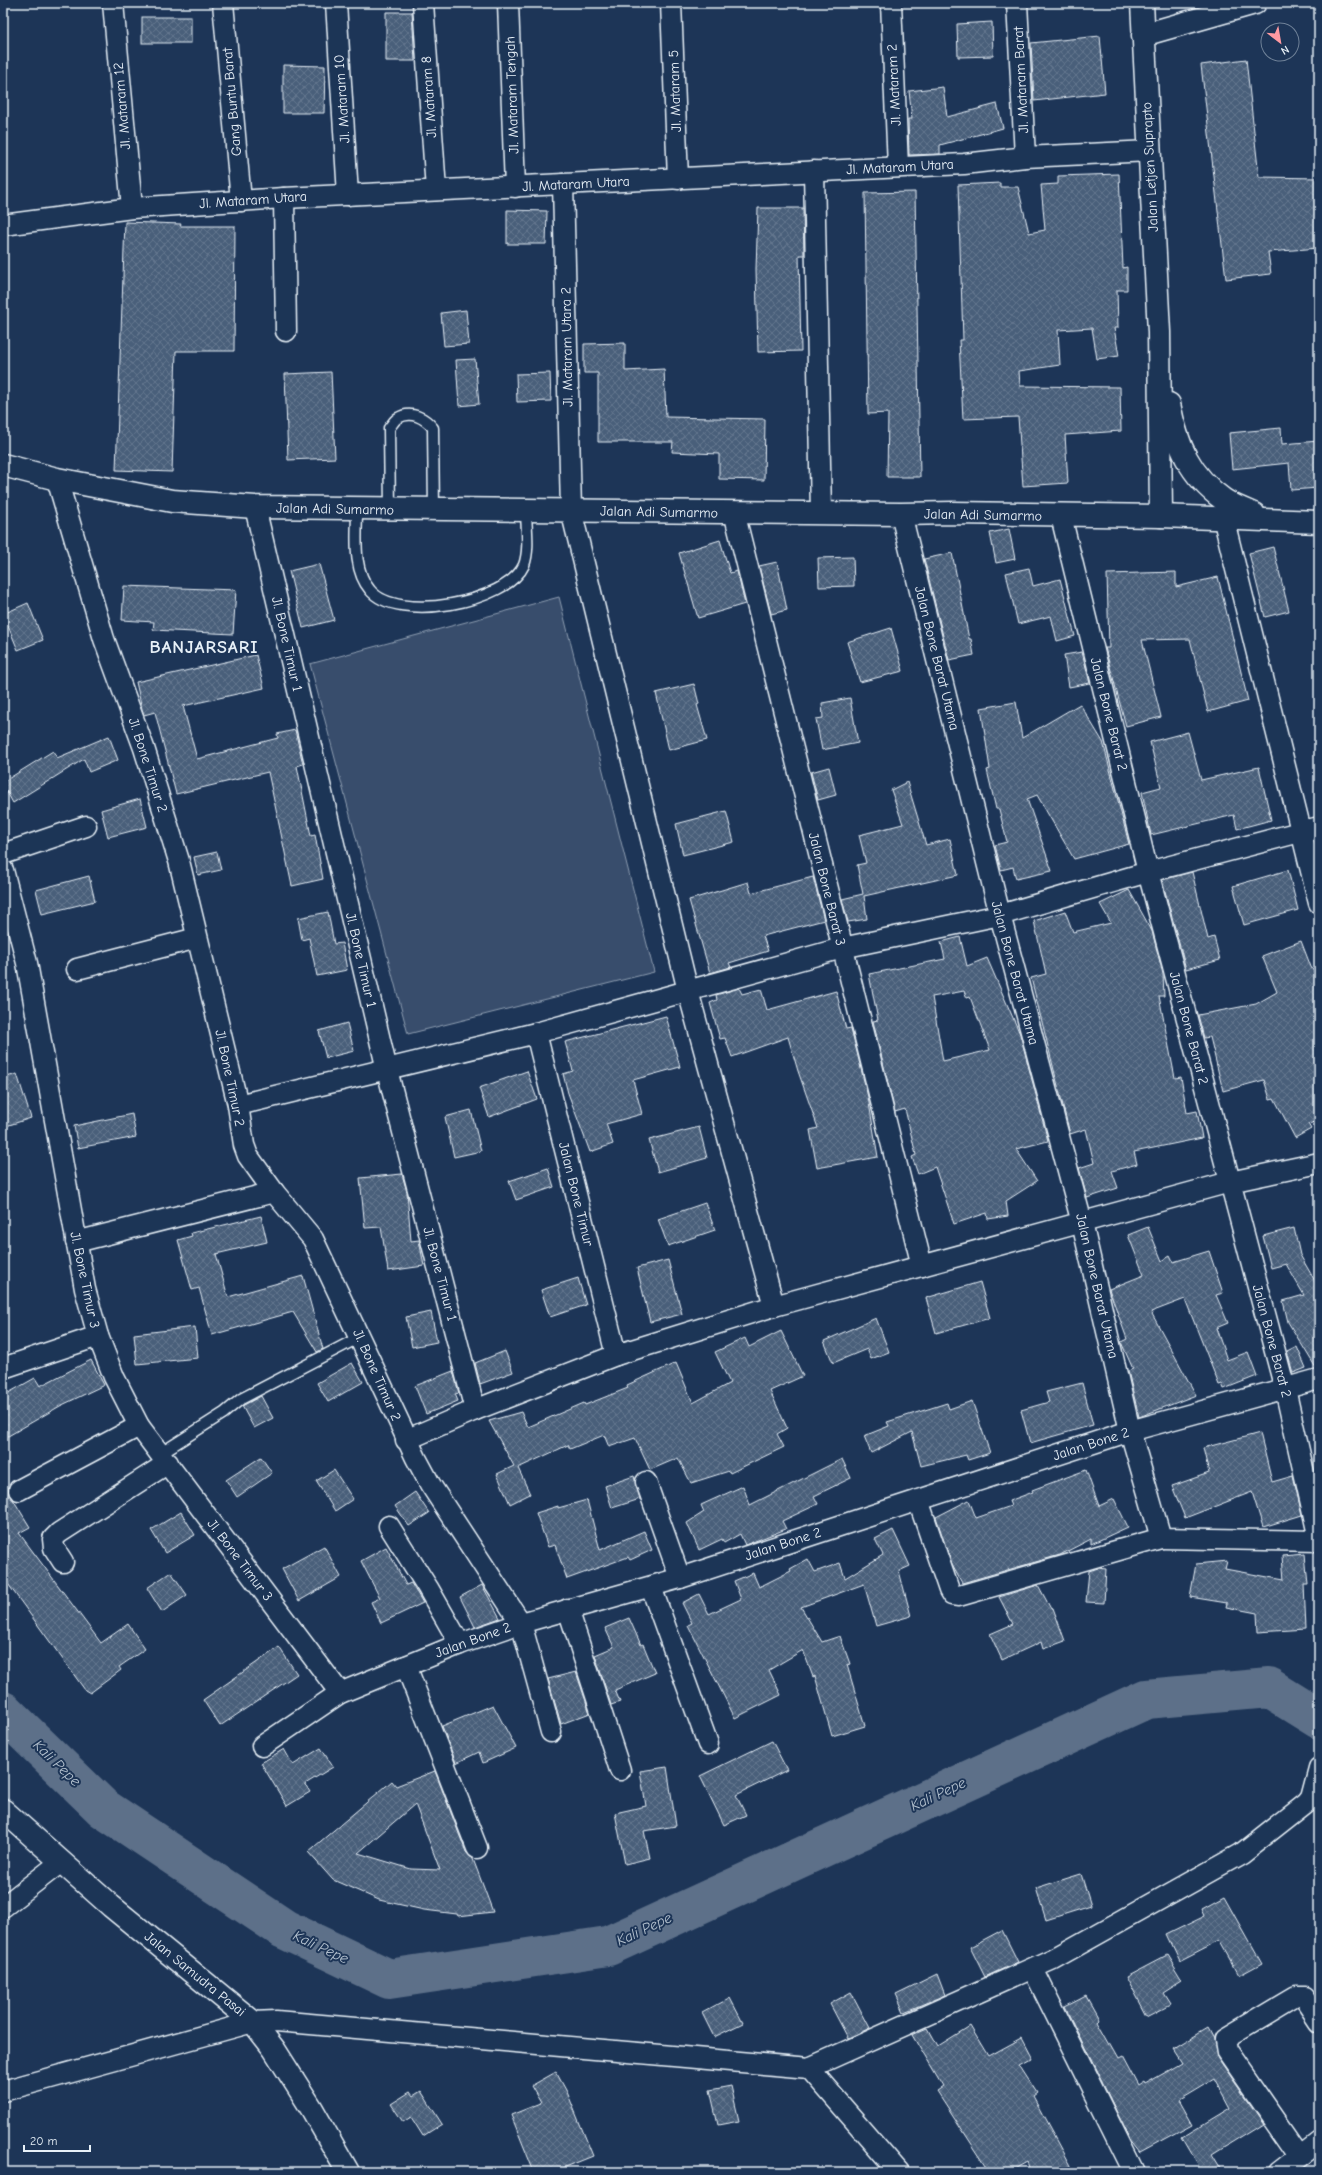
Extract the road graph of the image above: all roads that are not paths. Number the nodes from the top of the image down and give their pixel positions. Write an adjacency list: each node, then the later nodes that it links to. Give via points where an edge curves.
1 (112, 3): 23 (street, Jl. Mataram 12)
2 (223, 3): 22 (street, Gang Buntu Barat)
3 (336, 3): 20 (street, Jl. Mataram 10)
4 (423, 3): 19 (street, Jl. Mataram 8)
5 (508, 3): 18 (street, Jl. Mataram Tengah)
6 (671, 3): 16 (street, Jl. Mataram 5)
7 (891, 3): 14 (street, Jl. Mataram 2)
8 (1017, 3): 13 (street, Jl. Mataram Barat)
9 (1142, 3): 11 (main road, Jalan Letjen Suprapto)
10 (1254, 3): 11 (main road)
11 (1143, 35): 12 (main road, Jalan Letjen Suprapto)
12 (1150, 151): 13 (street, Jl. Mataram Utara); 26 (main road, Jalan Letjen Suprapto)
13 (1025, 157): 14 (street, Jl. Mataram Utara, via 964,164)
14 (898, 167): 15 (street, Jl. Mataram Utara)
15 (814, 171): 16 (street, Jl. Mataram Utara); 36 (street)
16 (678, 179): 17 (street, Jl. Mataram Utara)
17 (563, 184): 18 (street, Jl. Mataram Utara); 34 (street, Jl. Mataram Utara 2)
18 (515, 187): 19 (street, Jl. Mataram Utara)
19 (436, 190): 20 (street, Jl. Mataram Utara)
20 (348, 195): 21 (street, Jl. Mataram Utara)
21 (284, 198): 22 (street, Jl. Mataram Utara); 25 (street)
22 (241, 201): 23 (street, Jl. Mataram Utara)
23 (132, 208): 24 (street, Jl. Mataram Utara)
24 (3, 225)
25 (286, 331)
26 (1159, 332): 39 (main road); 41 (main road, via 1174,430 1184,458 1201,480 1224,500)
27 (3, 465): 28 (main road, Jalan Adi Sumarmo)
28 (57, 479): 29 (main road, Jalan Adi Sumarmo, via 172,501); 50 (street, Jl. Bone Timur 2, via 104,639 144,748 176,853)
29 (255, 508): 30 (main road, Jalan Adi Sumarmo); 55 (street, Jl. Bone Timur 1)
30 (357, 510): 31 (main road, Jalan Adi Sumarmo); 33 (lane, via 357,554 361,572 370,590 386,602 405,607 454,603 476,597 512,580 524,565 527,549)
31 (390, 510): 32 (main road, Jalan Adi Sumarmo); 32 (lane, via 389,428 398,418 414,415 426,419 432,428)
32 (434, 510): 33 (main road, Jalan Adi Sumarmo)
33 (526, 510): 34 (main road, Jalan Adi Sumarmo)
34 (571, 510): 35 (main road, Jalan Adi Sumarmo); 53 (street, Jl. Mataram Utara 2)
35 (734, 512): 36 (main road, Jalan Adi Sumarmo); 51 (street, Jalan Bone Barat 3)
36 (821, 512): 37 (main road, Jalan Adi Sumarmo)
37 (901, 514): 38 (main road, Jalan Adi Sumarmo); 49 (street, Jalan Bone Barat Utama)
38 (1061, 516): 39 (main road, Jalan Adi Sumarmo); 47 (street, Jalan Bone Barat 2)
39 (1161, 516): 40 (main road, Jalan Adi Sumarmo)
40 (1223, 517): 41 (main road, Jalan Adi Sumarmo); 44 (street)
41 (1265, 520): 42 (main road, Jalan Adi Sumarmo)
42 (1319, 522)
43 (86, 826): 45 (street)
44 (1310, 830): 47 (street); 48 (street)
45 (3, 854)
46 (3, 870): 61 (street, Jl. Bone Timur 3, via 28,963)
47 (1148, 872): 49 (street); 58 (street, Jalan Bone Barat 2)
48 (1319, 903)
49 (1000, 915): 51 (street); 60 (street, Jalan Bone Barat Utama)
50 (197, 938): 52 (street); 56 (street, Jl. Bone Timur 2)
51 (842, 948): 53 (street); 62 (street, Jalan Bone Barat 3)
52 (77, 969)
53 (688, 991): 54 (street); 63 (street, Jl. Mataram Utara 2)
54 (536, 1033): 55 (street); 66 (street, Jalan Bone Timur)
55 (387, 1070): 56 (street); 70 (street, Jl. Bone Timur 1)
56 (238, 1105): 59 (street, Jl. Bone Timur 2, via 248,1156)
57 (1319, 1164): 58 (street)
58 (1230, 1182): 60 (street); 69 (street, Jalan Bone Barat 2)
59 (274, 1192): 61 (street); 65 (street, Jl. Bone Timur 2, via 313,1239)
60 (1082, 1223): 62 (street); 72 (street, Jalan Bone Barat Utama)
61 (76, 1242): 64 (street, Jl. Bone Timur 3)
62 (922, 1266): 63 (street)
63 (774, 1306): 66 (street)
64 (98, 1336): 67 (street); 71 (street, Jl. Bone Timur 3, via 114,1377)
65 (360, 1337): 73 (street, Jl. Bone Timur 2); 74 (lane, via 241,1399)
66 (616, 1355): 70 (street)
67 (3, 1368)
68 (1319, 1379): 69 (street, Jalan Bone 2)
69 (1285, 1388): 72 (street, Jalan Bone 2); 80 (street, Jalan Bone Barat 2)
70 (475, 1410): 73 (street)
71 (139, 1426): 74 (street, Jl. Bone Timur 3); 76 (street)
72 (1130, 1431): 77 (street, Jalan Bone 2); 79 (street, Jalan Bone Barat Utama)
73 (406, 1440): 85 (street, Jl. Bone Timur 2, via 430,1484)
74 (164, 1458): 81 (street, via 53,1539 54,1548); 88 (street, Jl. Bone Timur 3)
75 (646, 1482): 82 (street)
76 (20, 1490)
77 (918, 1500): 79 (street, via 952,1595 959,1596); 82 (street, Jalan Bone 2)
78 (389, 1526): 86 (street)
79 (1161, 1538): 80 (street)
80 (1319, 1540)
81 (63, 1562)
82 (680, 1578): 83 (street, Jalan Bone 2)
83 (651, 1587): 84 (street, Jalan Bone 2); 90 (street)
84 (568, 1609): 85 (street, Jalan Bone 2); 93 (street)
85 (521, 1623): 86 (street, Jalan Bone 2); 89 (street, Jl. Bone Timur 2)
86 (460, 1644): 87 (street, Jalan Bone 2)
87 (406, 1666): 88 (street, Jalan Bone 2); 95 (street)
88 (340, 1693): 91 (street, Jalan Bone 2)
89 (551, 1732)
90 (708, 1744)
91 (262, 1746)
92 (1319, 1767): 98 (street, via 1311,1797 1241,1854)
93 (620, 1770)
94 (3, 1810): 96 (main road, Jalan Samudra Pasai)
95 (476, 1848)
96 (61, 1862): 97 (street); 100 (main road, Jalan Samudra Pasai)
97 (3, 1907)
98 (1033, 1969): 101 (street); 107 (street)
99 (1319, 2021): 104 (street, via 1303,1997 1294,1997 1225,2039 1227,2051)
100 (253, 2022): 101 (street, via 300,2022); 102 (street); 105 (main road, Jalan Samudra Pasai, via 279,2056)
101 (809, 2068): 106 (street)
102 (3, 2091)
103 (1319, 2141): 104 (street)
104 (1300, 2156): 108 (street)
105 (348, 2172)
106 (899, 2172)
107 (1134, 2172)
108 (1279, 2172)

